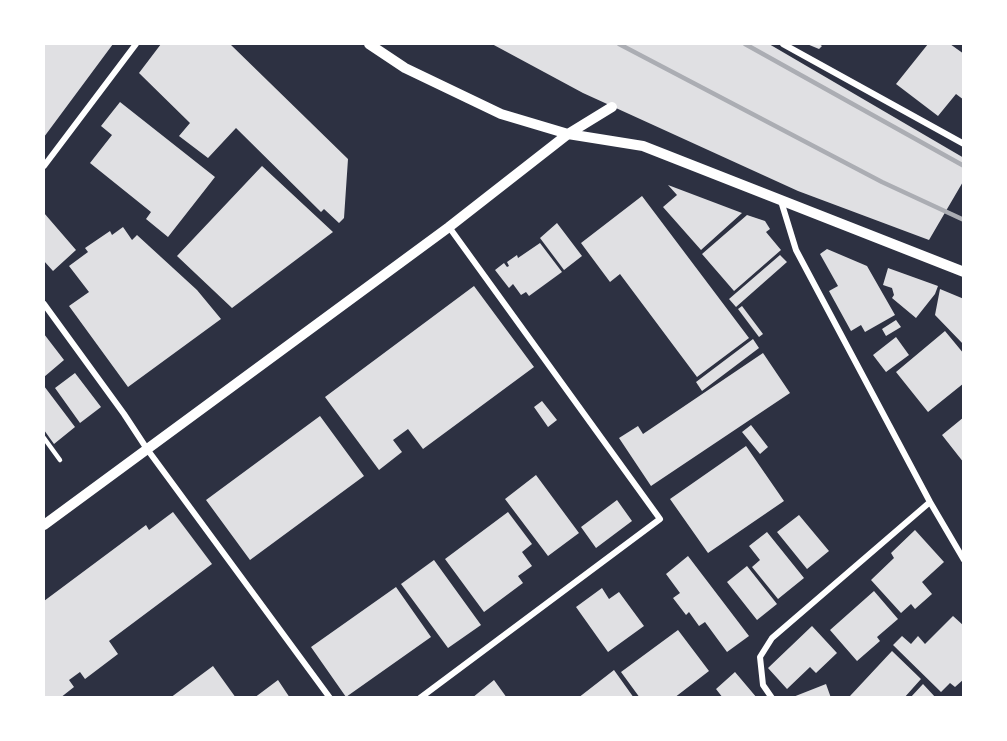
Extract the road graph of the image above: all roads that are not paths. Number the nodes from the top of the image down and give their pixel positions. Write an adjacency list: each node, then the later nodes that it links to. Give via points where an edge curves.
1 (136, 44): 7 (street)
2 (369, 44): 5 (street, via 405,68 501,114)
3 (783, 44): 6 (street)
4 (612, 107): 5 (street)
5 (568, 134): 8 (street, via 643,146); 9 (street)
6 (963, 144)
7 (44, 166)
8 (781, 201): 10 (street); 15 (street, via 796,250)
9 (449, 227): 13 (street); 19 (street, via 660,519)
10 (963, 272)
11 (44, 304): 13 (street)
12 (44, 438): 14 (lane)
13 (147, 449): 16 (street); 18 (street)
14 (60, 460)
15 (930, 502): 17 (street); 20 (street, via 772,638 760,657 763,685)
16 (44, 525)
17 (963, 560)
18 (330, 698)
19 (420, 698)
20 (772, 698)

